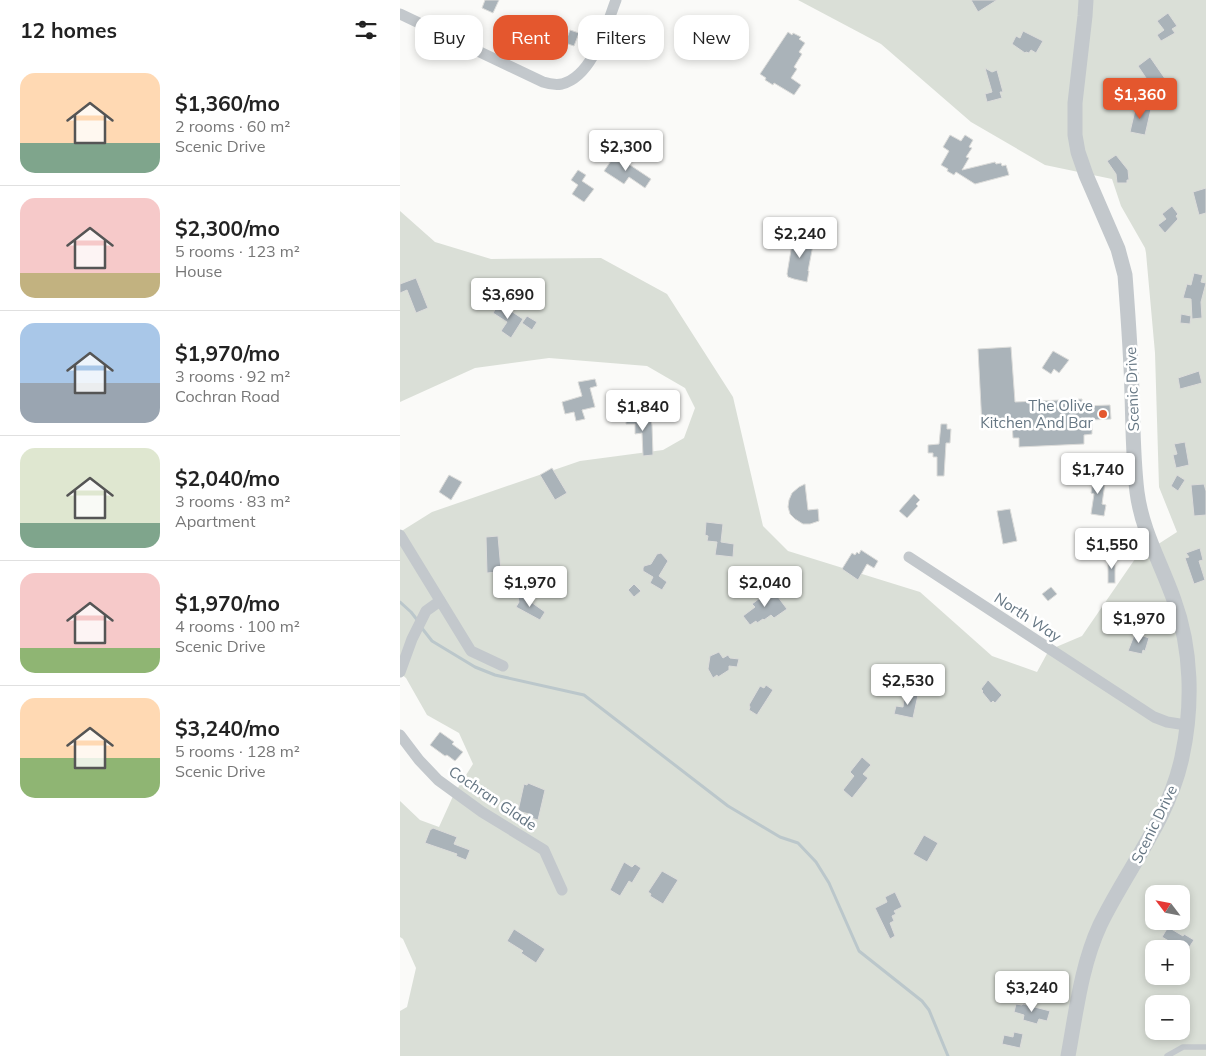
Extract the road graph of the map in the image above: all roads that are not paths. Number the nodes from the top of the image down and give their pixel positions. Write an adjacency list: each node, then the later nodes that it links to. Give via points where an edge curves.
1 (616, 0): 3 (street, via 590,62 575,78 563,84 543,82)
2 (1086, 0): 9 (street, Scenic Drive, via 1074,111 1075,135 1086,175 1126,275 1137,492 1146,533 1181,623 1188,669)
3 (400, 14)
4 (400, 535): 6 (street)
5 (909, 557): 9 (street, North Way, via 1154,717)
6 (440, 601): 7 (street, via 471,651); 8 (street, via 426,611)
7 (502, 666)
8 (400, 672)
9 (1186, 725): 13 (street, Scenic Drive, via 1182,757 1163,810 1092,946)
10 (400, 734): 11 (street, Cochran Glade, via 438,780 544,850)
11 (562, 890)
12 (1206, 1047): 14 (lane, via 1183,1047)
13 (1068, 1056)
14 (1168, 1056)

